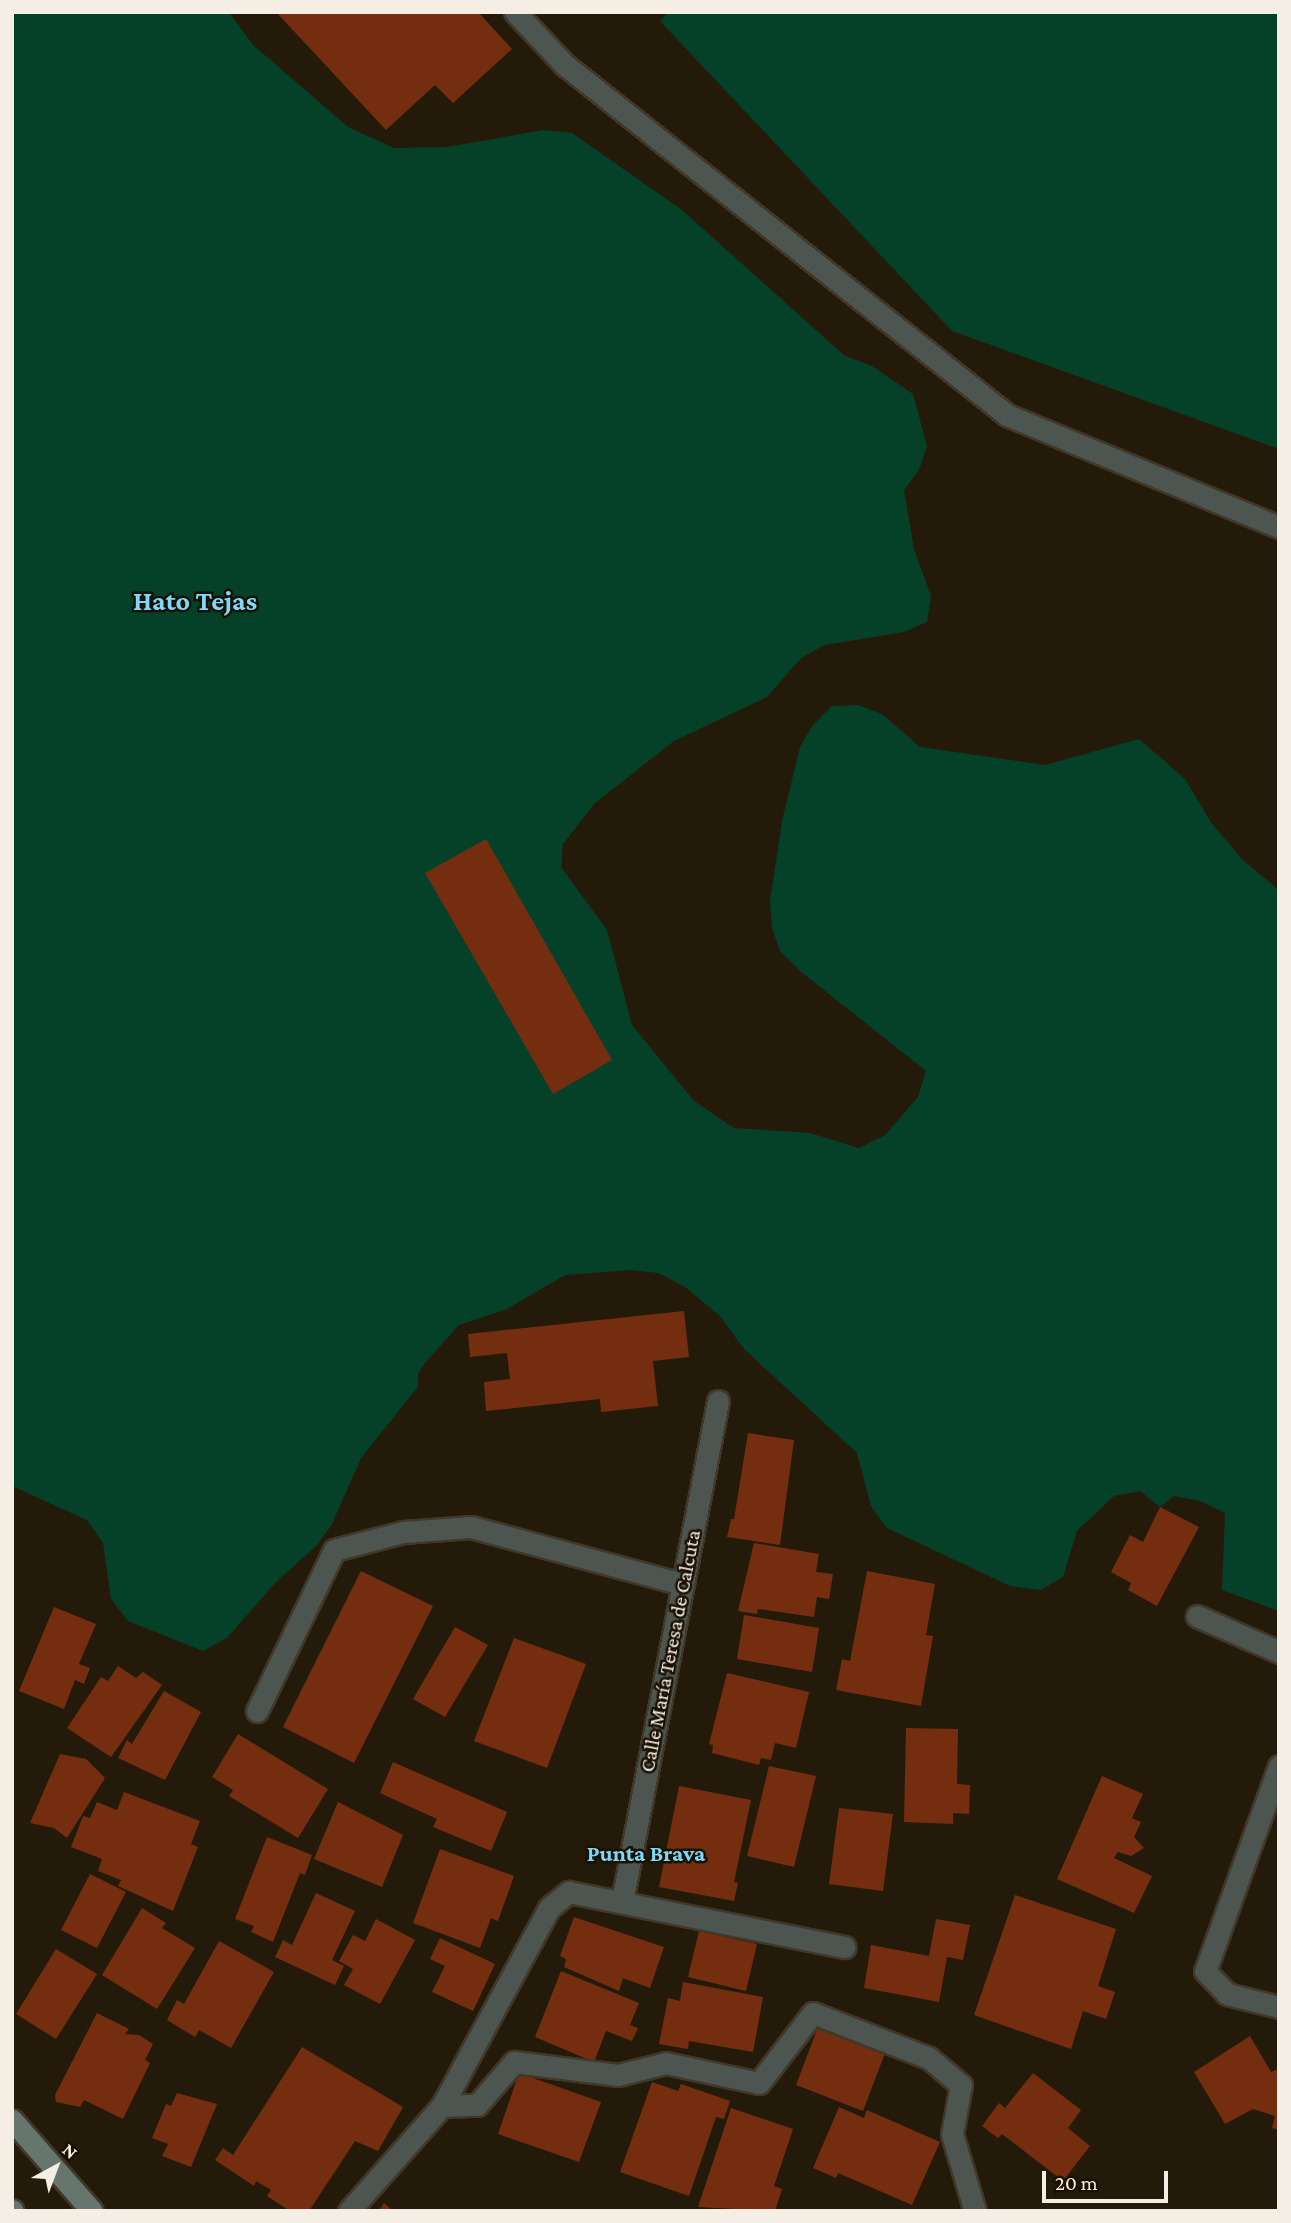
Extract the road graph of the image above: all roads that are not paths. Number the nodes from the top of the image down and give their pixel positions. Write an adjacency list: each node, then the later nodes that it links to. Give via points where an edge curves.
1 (515, 12): 2 (street, via 565,65 1007,415)
2 (1279, 527)
3 (718, 1401): 4 (street, Calle María Teresa de Calcuta)
4 (682, 1584): 7 (street, via 471,1527 403,1532 334,1550); 9 (street, Calle María Teresa de Calcuta)
5 (1197, 1616): 6 (street)
6 (1279, 1652)
7 (257, 1711)
8 (1279, 1766): 11 (street, via 1205,1971 1227,1994)
9 (622, 1902): 10 (street); 12 (street, via 569,1892 549,1908)
10 (845, 1947)
11 (1279, 2007)
12 (442, 2106): 15 (street); 16 (street, via 477,2105 514,2062 618,2075 666,2063 759,2082 813,2013 929,2058 961,2085 952,2134)
13 (12, 2120): 14 (main road)
14 (92, 2211)
15 (349, 2211)
16 (975, 2211)

